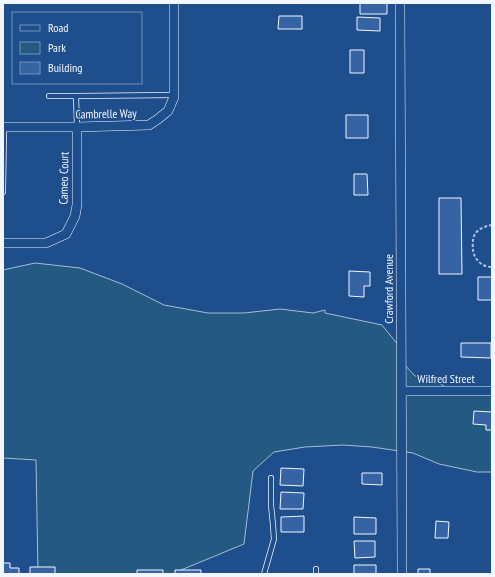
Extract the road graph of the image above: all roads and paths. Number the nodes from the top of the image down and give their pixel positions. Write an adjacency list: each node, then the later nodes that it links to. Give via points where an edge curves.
1 (174, 3): 3 (street, Cambrelle Way)
2 (400, 3): 12 (street, Crawford Avenue)
3 (174, 95): 5 (lane); 7 (street, Cambrelle Way, via 168,111 149,125)
4 (49, 96): 5 (lane)
5 (76, 96): 7 (lane)
6 (4, 127): 7 (street, Cambrelle Way); 8 (lane)
7 (77, 127): 10 (street, Cameo Court, via 77,205 75,216 66,234 46,243)
8 (3, 192)
9 (492, 225): 11 (path, via 481,228 474,236 472,246 474,256 480,263)
10 (3, 243)
11 (492, 267)
12 (401, 391): 13 (street, Wilfred Street); 16 (street, Crawford Avenue)
13 (492, 391)
14 (271, 478): 15 (lane, via 274,539)
15 (264, 574)
16 (402, 574)

